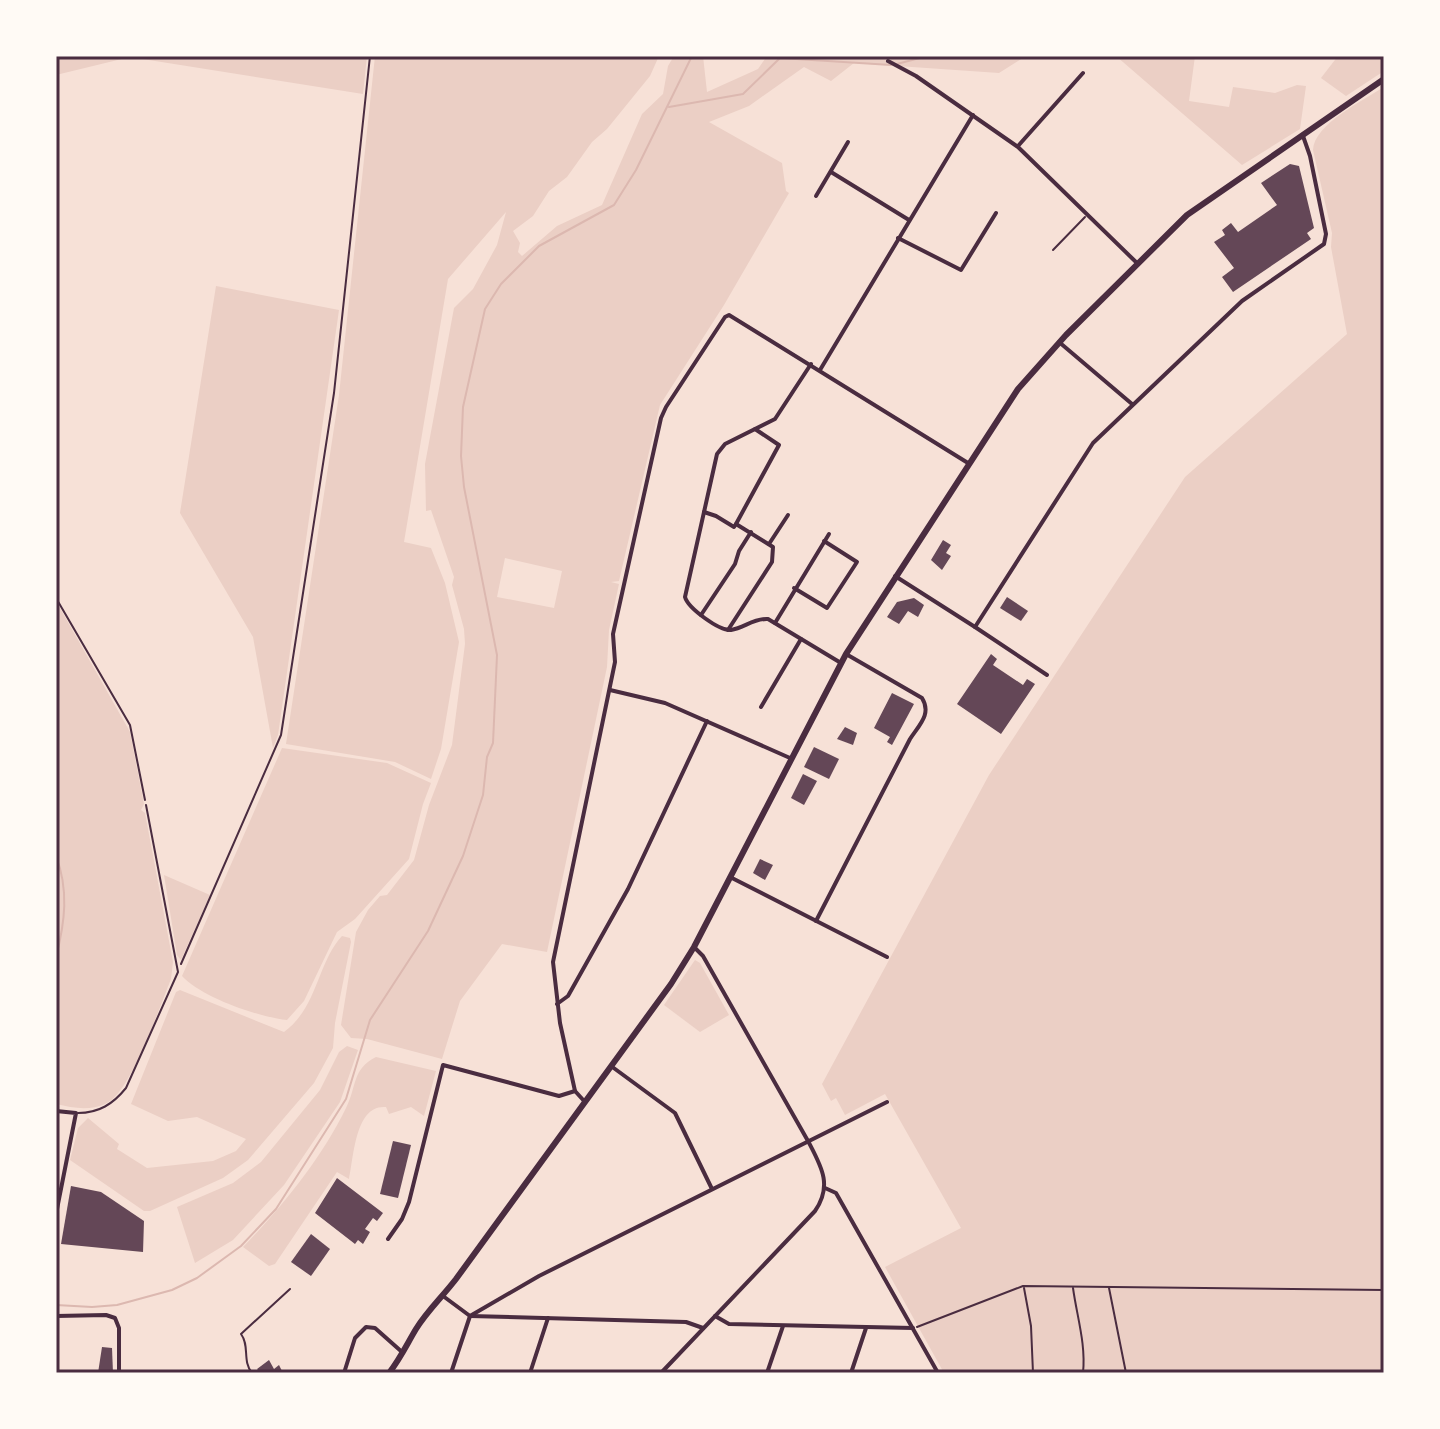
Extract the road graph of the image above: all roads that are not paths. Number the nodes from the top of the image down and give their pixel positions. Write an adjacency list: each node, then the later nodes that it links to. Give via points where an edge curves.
1 (888, 61): 4 (street)
2 (1083, 73): 7 (street)
3 (1384, 79): 5 (main road)
4 (973, 115): 7 (street); 12 (street)
5 (1303, 135): 15 (main road, via 1203,202); 19 (street, via 1324,244 1248,296)
6 (848, 142): 8 (street)
7 (1018, 147): 11 (street)
8 (831, 172): 9 (street); 12 (street)
9 (816, 196)
10 (996, 213): 13 (street, via 961,270)
11 (1087, 214): 14 (lane); 15 (street)
12 (909, 220): 13 (street)
13 (898, 238): 18 (street)
14 (1053, 250)
15 (1138, 264): 16 (main road)
16 (1059, 342): 19 (street); 21 (main road, via 1018,389)
17 (811, 364): 18 (street); 20 (street, via 782,411); 39 (street, via 729,315 661,418 613,634)
18 (820, 370): 21 (street)
19 (1132, 404): 33 (street, via 1093,443)
20 (755, 429): 22 (street, via 717,454); 24 (street, via 779,445)
21 (968, 463): 29 (main road)
22 (703, 512): 24 (street); 31 (street, via 684,593 687,604)
23 (788, 515): 28 (street)
24 (736, 524): 25 (street)
25 (751, 532): 28 (street); 31 (street)
26 (829, 534): 27 (street)
27 (824, 541): 30 (street); 30 (street, via 857,562 827,608)
28 (769, 544): 34 (street, via 772,562)
29 (895, 576): 33 (street); 36 (main road)
30 (794, 588): 32 (street)
31 (701, 615): 34 (street)
32 (775, 623): 34 (street, via 759,618); 35 (street)
33 (975, 627): 38 (street)
34 (728, 630)
35 (801, 639): 37 (street); 40 (street)
36 (846, 654): 37 (main road); 45 (street, via 922,698 927,713)
37 (841, 663): 42 (main road)
38 (1047, 675)
39 (610, 690): 41 (street, via 657,700); 48 (street, via 553,962)
40 (761, 707)
41 (707, 721): 42 (street); 48 (street, via 619,908 568,996)
42 (791, 759): 44 (main road)
43 (146, 805): 54 (lane, via 178,972 126,1088 101,1110)
44 (730, 877): 45 (street); 46 (main road)
45 (816, 921): 47 (street)
46 (694, 947): 49 (main road); 55 (street)
47 (887, 957)
48 (557, 1004): 50 (street)
49 (611, 1066): 51 (main road); 57 (street, via 675,1113)
50 (575, 1091): 51 (street); 59 (street, via 559,1096 443,1065 409,1202)
51 (585, 1102): 61 (main road)
52 (887, 1102): 55 (street)
53 (56, 1111): 54 (street)
54 (76, 1113): 58 (street)
55 (808, 1141): 56 (street, via 823,1170); 57 (street)
56 (825, 1188): 64 (street, via 815,1211); 68 (street, via 836,1193)
57 (712, 1189): 63 (street)
58 (56, 1214)
59 (388, 1239)
60 (290, 1289): 72 (lane, via 241,1334)
61 (441, 1294): 63 (street); 70 (main road)
62 (56, 1316): 71 (street, via 115,1318)
63 (470, 1316): 65 (street); 75 (street)
64 (715, 1316): 66 (street, via 729,1324); 69 (street)
65 (548, 1318): 69 (street, via 686,1322); 76 (street)
66 (783, 1325): 67 (street); 78 (street)
67 (866, 1328): 68 (street); 79 (street)
68 (913, 1328): 80 (street)
69 (703, 1329): 77 (street)
70 (403, 1354): 73 (street, via 375,1328 366,1327 356,1335); 74 (main road)
71 (119, 1373)
72 (252, 1373)
73 (344, 1373)
74 (389, 1373)
75 (451, 1373)
76 (530, 1373)
77 (661, 1373)
78 (767, 1373)
79 (851, 1373)
80 (938, 1373)

